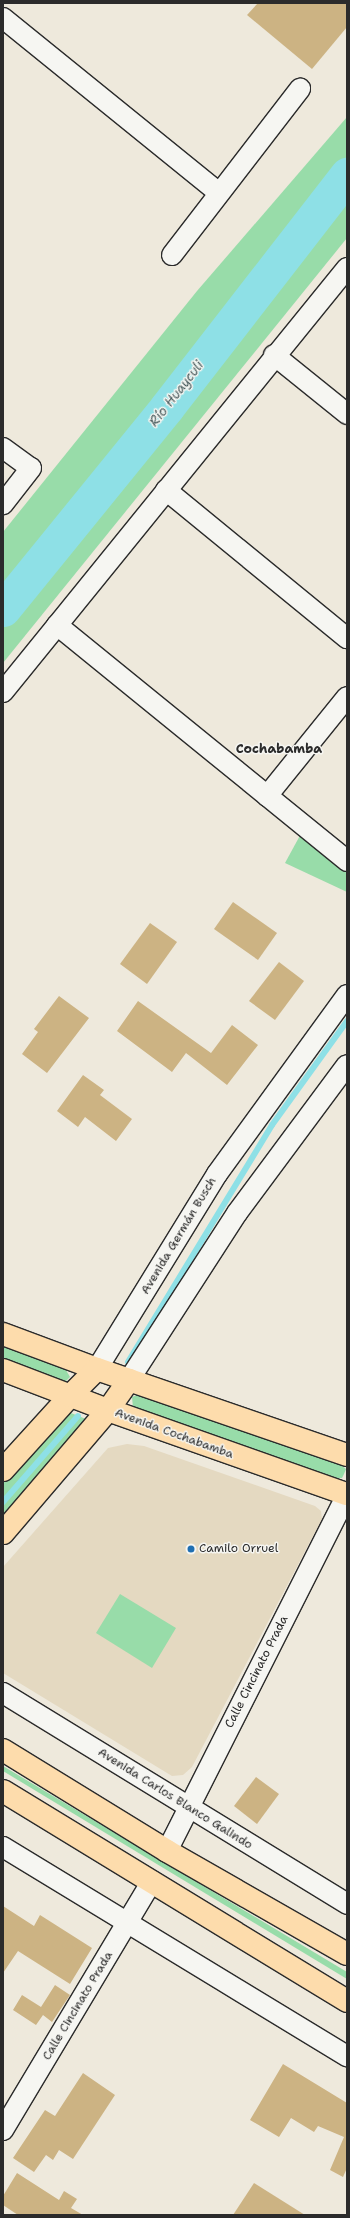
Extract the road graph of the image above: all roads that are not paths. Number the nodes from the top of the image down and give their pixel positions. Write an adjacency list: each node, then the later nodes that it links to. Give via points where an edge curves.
1 (3, 18): 3 (street)
2 (300, 89): 3 (street)
3 (219, 193): 4 (street)
4 (172, 255)
5 (347, 268): 6 (street)
6 (274, 355): 7 (street); 9 (street)
7 (347, 414)
8 (3, 448): 10 (street, via 31,468)
9 (166, 490): 11 (street); 12 (street)
10 (3, 504)
11 (57, 625): 13 (street); 15 (street)
12 (347, 638)
13 (3, 692)
14 (347, 697): 15 (street)
15 (267, 796): 16 (street)
16 (347, 861)
17 (347, 995): 20 (street, Avenida Germán Busch, via 217,1174)
18 (347, 1065): 22 (street, via 237,1213)
19 (3, 1334): 20 (main road)
20 (97, 1369): 22 (main road); 23 (main road, Avenida Germán Busch)
21 (3, 1370): 23 (main road, Avenida Cochabamba)
22 (129, 1380): 24 (main road); 25 (main road)
23 (70, 1396): 24 (main road, Avenida Cochabamba); 26 (main road, Avenida Germán Busch)
24 (108, 1410): 27 (main road, Avenida Cochabamba); 28 (main road)
25 (347, 1455)
26 (3, 1470)
27 (347, 1494): 32 (street, Calle Cincinato Prada)
28 (3, 1533)
29 (3, 1693): 32 (street, Avenida Carlos Blanco Galindo)
30 (3, 1750): 34 (main road)
31 (3, 1791): 35 (main road)
32 (189, 1808): 34 (street, Calle Cincinato Prada); 36 (street, Avenida Carlos Blanco Galindo)
33 (3, 1847): 37 (street)
34 (167, 1851): 38 (main road)
35 (152, 1881): 37 (street, Calle Cincinato Prada); 39 (main road)
36 (347, 1904)
37 (128, 1923): 40 (street); 41 (street, Calle Cincinato Prada)
38 (347, 1954)
39 (347, 2001)
40 (347, 2056)
41 (3, 2130)

